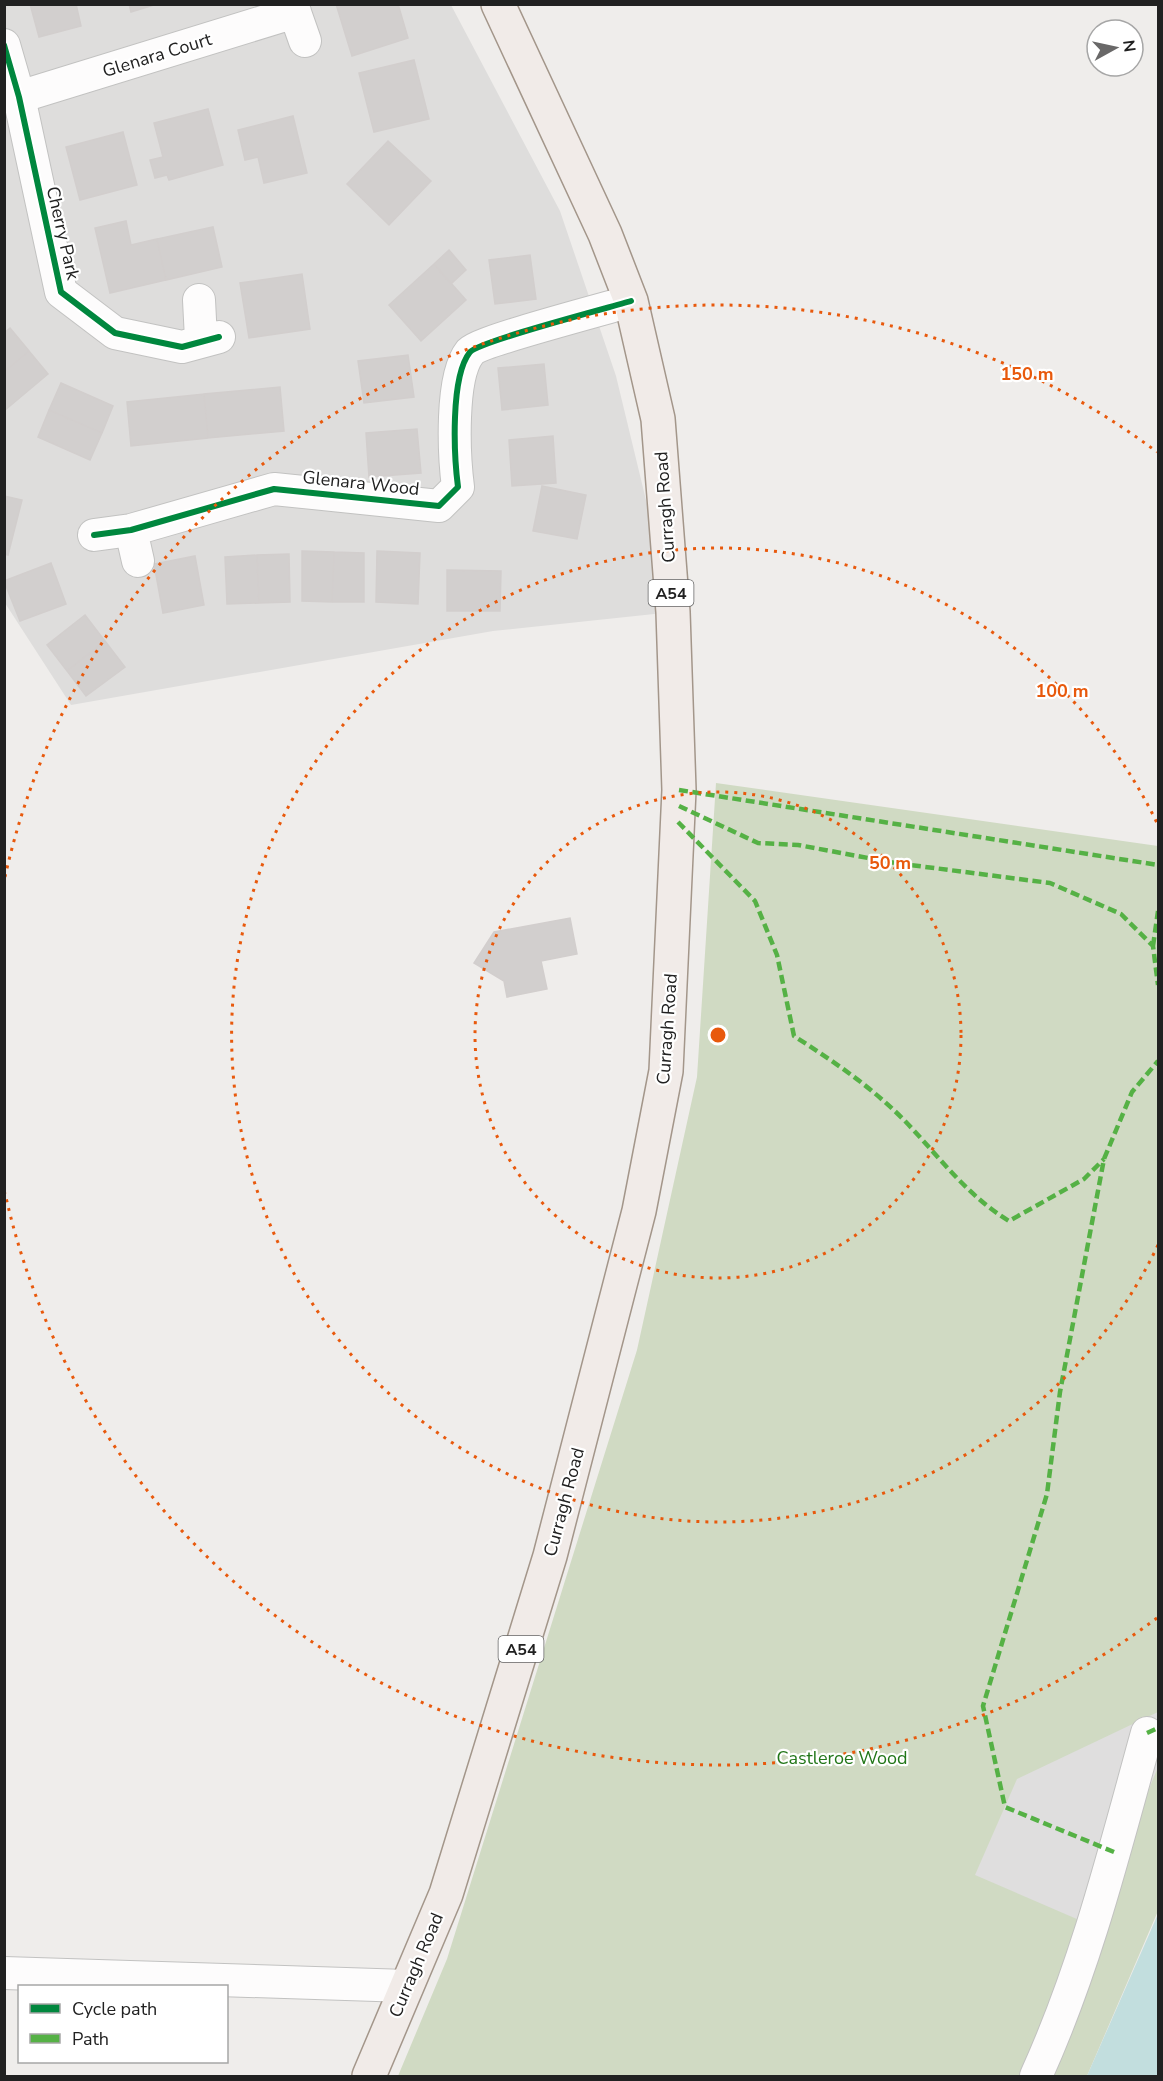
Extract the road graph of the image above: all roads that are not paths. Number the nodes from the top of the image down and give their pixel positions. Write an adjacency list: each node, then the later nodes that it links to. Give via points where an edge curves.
1 (498, 4): 6 (main road, Curragh Road / A54, via 606,234)
2 (297, 19): 4 (street, Glenara Court)
3 (4, 45): 4 (street, Cherry Park)
4 (19, 97): 5 (street, Cherry Park, via 61,292 115,333 182,347 210,338)
5 (199, 300)
6 (631, 301): 7 (street, Glenara Wood, via 471,351 459,372 454,454 458,487 439,506 274,489); 12 (main road, Curragh Road / A54, via 658,419 673,612 679,806 666,1071 639,1211 550,1556 446,1894)
7 (131, 530): 8 (street, Glenara Wood); 9 (street)
8 (94, 535)
9 (138, 561)
10 (1147, 1733): 14 (street, via 1093,1926 1060,2023)
11 (4, 1973): 12 (street)
12 (407, 1986): 13 (main road, Curragh Road / A54)
13 (369, 2076)
14 (1036, 2076)

